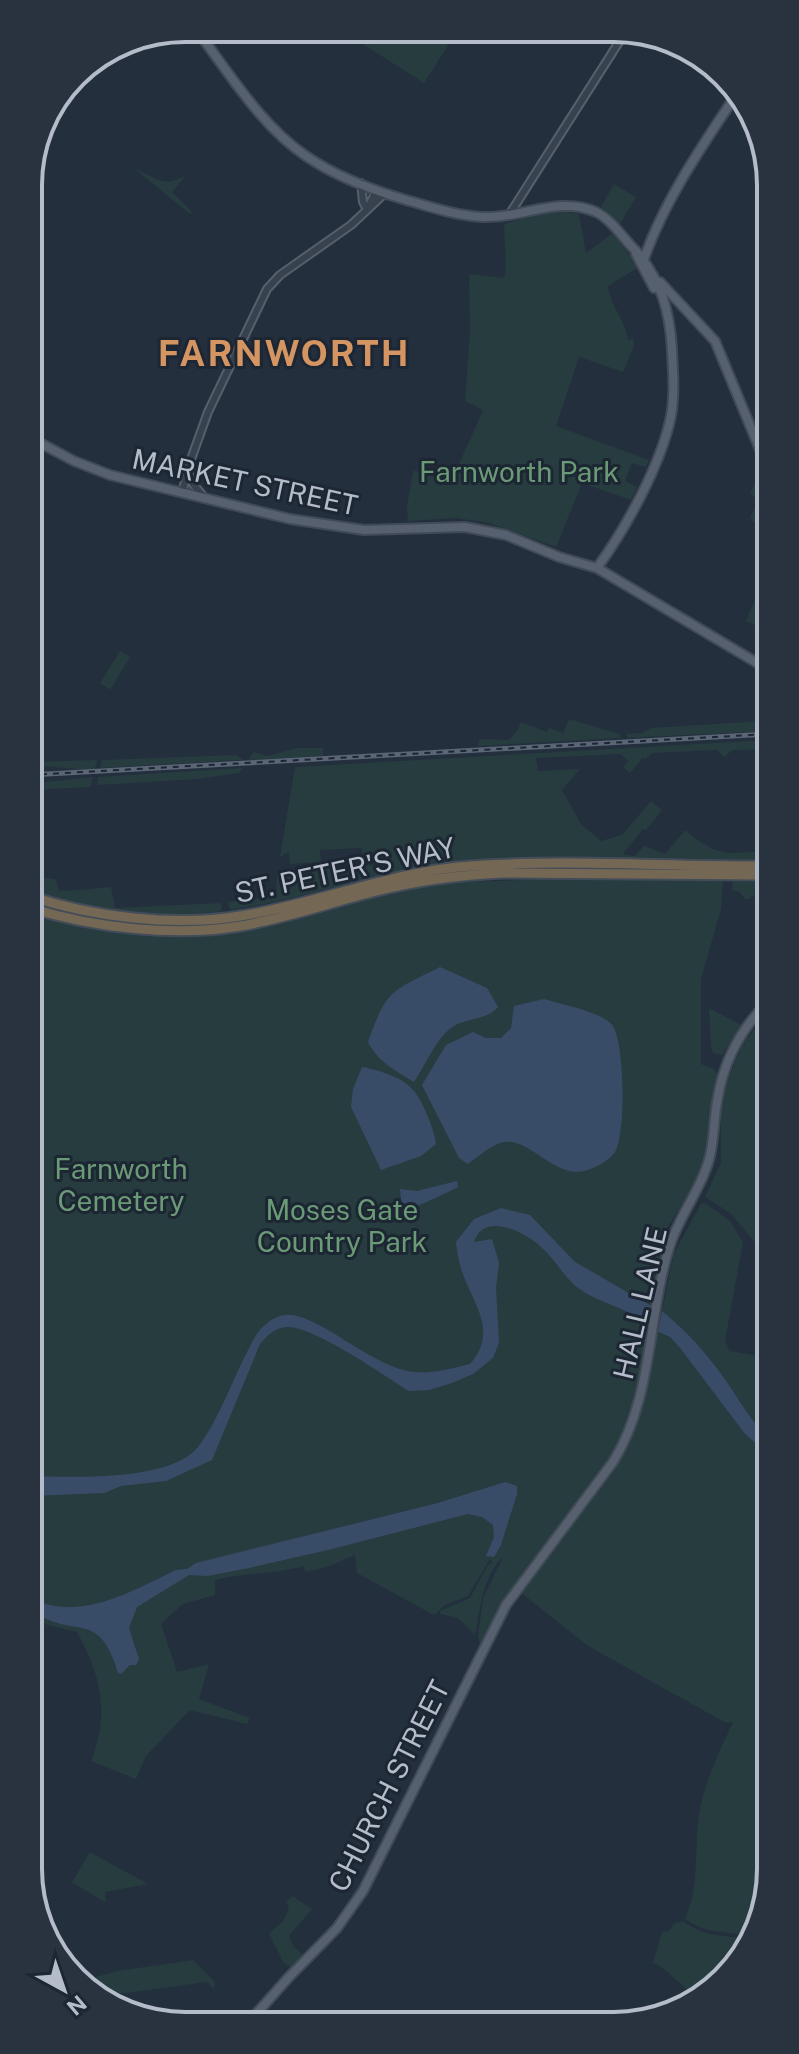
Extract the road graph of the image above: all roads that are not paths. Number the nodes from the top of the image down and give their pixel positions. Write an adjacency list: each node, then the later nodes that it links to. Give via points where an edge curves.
1 (206, 42): 4 (main road, via 288,142)
2 (619, 42): 6 (street)
3 (731, 103): 10 (main road)
4 (361, 183): 5 (main road); 7 (street)
5 (381, 192): 7 (street); 9 (main road, via 465,215)
6 (520, 197): 8 (street); 9 (street)
7 (367, 209): 17 (street, via 267,289 208,412)
8 (522, 212): 9 (main road); 11 (main road, via 557,206 593,211)
9 (509, 215)
10 (651, 237): 11 (main road); 12 (main road)
11 (635, 251): 12 (main road); 14 (main road)
12 (644, 259): 13 (main road)
13 (654, 275): 14 (main road); 15 (main road, via 715,341)
14 (666, 305): 20 (main road, via 674,381 670,418 630,517)
15 (757, 442)
16 (42, 443): 18 (main road, MARKET STREET, via 98,471)
17 (189, 465): 18 (street); 19 (street, via 191,481)
18 (182, 493): 19 (main road, MARKET STREET)
19 (204, 497): 20 (main road, MARKET STREET, via 290,519 364,530 485,530)
20 (597, 568): 21 (main road, MARKET STREET)
21 (757, 663)
22 (757, 866): 26 (highway, ST. PETER'S WAY, via 470,866 409,874)
23 (757, 875): 26 (highway, ST. PETER'S WAY, via 465,875)
24 (42, 899): 27 (highway, ST. PETER'S WAY, via 102,914)
25 (42, 911): 27 (highway, ST. PETER'S WAY, via 103,924 176,930)
26 (243, 921): 27 (highway, ST. PETER'S WAY)
27 (219, 924)
28 (757, 1015): 29 (main road, HALL LANE, via 728,1062 707,1165 670,1246 630,1429 619,1452)
29 (516, 1589): 30 (main road, CHURCH STREET, via 363,1891 337,1928)
30 (258, 2012)

